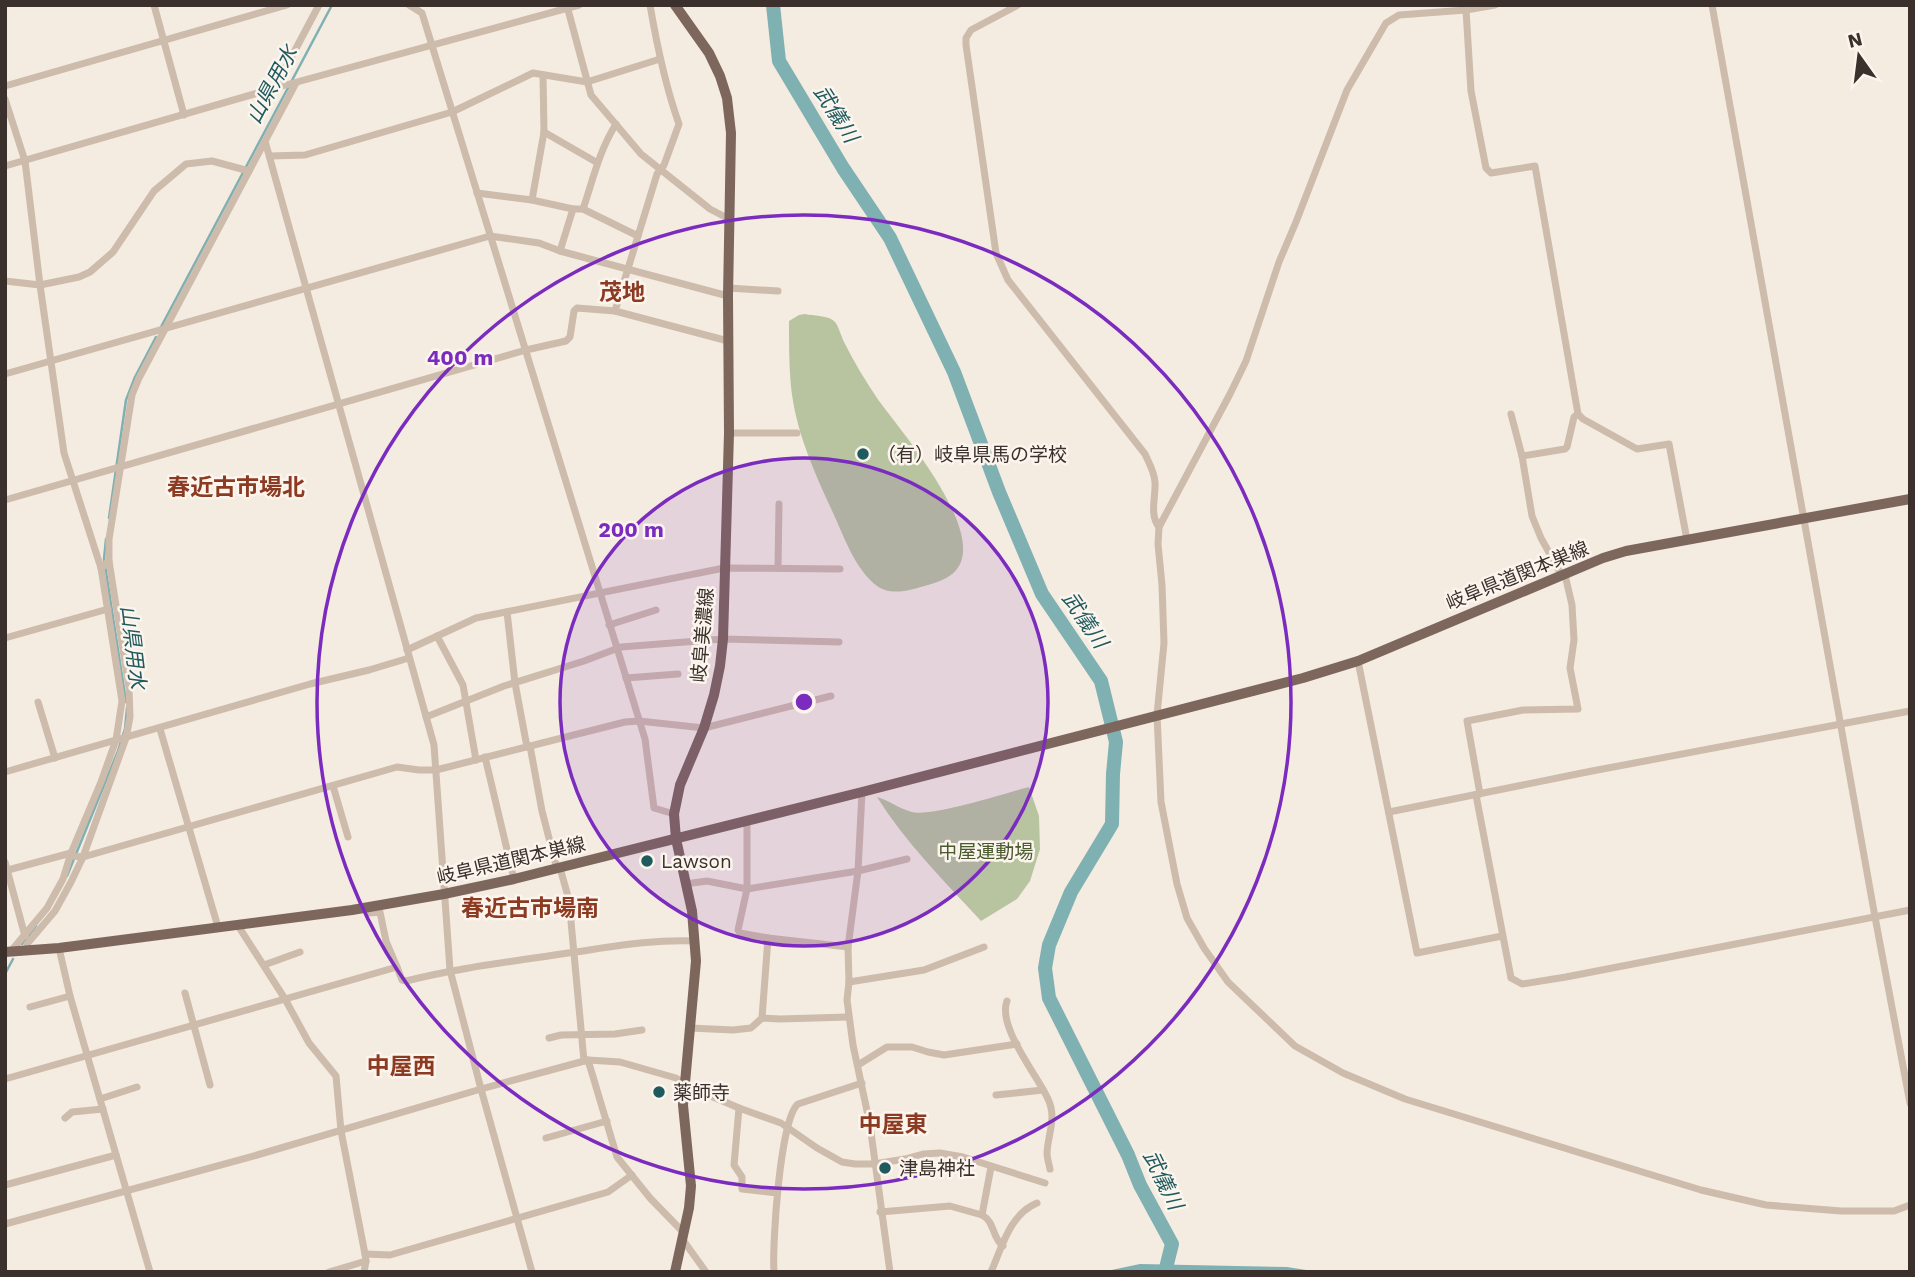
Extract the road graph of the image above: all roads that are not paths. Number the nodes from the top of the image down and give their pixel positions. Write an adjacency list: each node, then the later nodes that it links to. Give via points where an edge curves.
1 (153, 5): 13 (street)
2 (286, 5): 13 (street)
3 (320, 5): 20 (street)
4 (409, 5): 14 (street, via 422,13)
5 (579, 5): 11 (street)
6 (650, 5): 15 (street)
7 (675, 5): 37 (main road, 岐阜美濃線, via 709,53 727,98)
8 (1018, 5): 65 (street, via 971,30 966,38 996,253 1008,280 1144,454 1152,469 1153,513)
9 (1495, 5): 12 (street)
10 (1712, 5): 64 (street)
11 (567, 7): 14 (street); 17 (street)
12 (1466, 10): 55 (street, via 1471,90 1486,168 1491,173 1535,166); 65 (street, via 1391,18 1370,48 1330,131 1246,361)
13 (163, 41): 19 (street); 23 (street)
14 (432, 46): 18 (street); 22 (street)
15 (660, 59): 17 (street); 31 (street, via 679,124)
16 (543, 75): 17 (street); 22 (street, via 533,73); 25 (street)
17 (587, 82): 24 (street, via 591,95)
18 (294, 83): 20 (street); 26 (street)
19 (5, 86)
20 (279, 87): 23 (street)
21 (5, 99): 28 (street)
22 (452, 112): 27 (street, via 305,155); 33 (street)
23 (184, 115): 28 (street)
24 (616, 124): 29 (street); 31 (street)
25 (544, 132): 29 (street); 34 (street)
26 (265, 141): 27 (street); 32 (street)
27 (270, 156): 44 (street)
28 (25, 161): 30 (street); 43 (street)
29 (596, 162): 36 (street)
30 (5, 166)
31 (660, 169): 37 (street, via 709,209); 39 (street)
32 (249, 171): 43 (street, via 212,162 186,164 154,191 113,252 94,269); 48 (street)
33 (477, 193): 34 (street); 38 (street)
34 (532, 200): 35 (street)
35 (573, 209): 36 (street); 40 (street)
36 (583, 209): 39 (street)
37 (729, 219): 46 (main road, 岐阜美濃線)
38 (490, 236): 40 (street); 44 (street); 50 (street)
39 (638, 236): 41 (street)
40 (560, 251): 41 (street)
41 (628, 269): 46 (street); 47 (street)
42 (5, 281): 43 (street)
43 (40, 285): 51 (street)
44 (307, 288): 48 (street); 53 (street)
45 (778, 291): 46 (street)
46 (728, 292): 49 (main road, 岐阜美濃線)
47 (615, 311): 49 (street); 50 (street, via 577,308 566,341)
48 (167, 329): 51 (street); 59 (street, via 132,395)
49 (728, 341): 56 (main road, 岐阜美濃線)
50 (526, 350): 53 (street); 73 (street)
51 (50, 361): 52 (street); 60 (street)
52 (5, 374)
53 (338, 405): 59 (street); 83 (street)
54 (1511, 414): 58 (street)
55 (1578, 414): 58 (street, via 1567,447); 66 (street, via 1637,449 1669,444)
56 (729, 433): 57 (street); 69 (main road, 岐阜美濃線)
57 (797, 433)
58 (1522, 456): 72 (street, via 1532,516)
59 (121, 467): 60 (street); 67 (street)
60 (72, 481): 62 (street); 68 (street)
61 (1910, 499): 64 (main road, 岐阜県道関本巣線)
62 (5, 500)
63 (779, 504): 70 (street)
64 (1803, 518): 66 (main road, 岐阜県道関本巣線); 95 (street)
65 (1159, 527): 93 (street, via 1164,643)
66 (1687, 540): 72 (main road, 岐阜県道関本巣線, via 1626,551)
67 (109, 561): 68 (street); 98 (street, via 129,688)
68 (101, 568): 74 (street)
69 (724, 568): 70 (street); 73 (street); 80 (main road, 岐阜美濃線)
70 (778, 568): 71 (street)
71 (840, 569)
72 (1564, 575): 84 (main road, 岐阜県道関本巣線); 108 (street, via 1572,605 1570,668 1578,709 1523,710 1467,721)
73 (600, 593): 76 (street); 77 (street)
74 (108, 609): 79 (street); 99 (street, via 122,701)
75 (656, 610): 77 (street)
76 (507, 612): 78 (street, via 476,618); 87 (street)
77 (609, 625): 82 (street)
78 (438, 636): 83 (street); 89 (street, via 463,684)
79 (5, 638)
80 (723, 639): 81 (street); 82 (street); 96 (main road, 岐阜美濃線)
81 (839, 642)
82 (616, 648): 86 (street); 87 (street)
83 (408, 654): 92 (street); 97 (street)
84 (1358, 661): 93 (main road, 岐阜県道関本巣線); 109 (street)
85 (678, 674): 86 (street)
86 (626, 678): 94 (street)
87 (515, 682): 89 (street); 100 (street)
88 (831, 696): 96 (street)
89 (466, 701): 92 (street); 103 (street)
90 (38, 702): 102 (street)
91 (1910, 711): 95 (street)
92 (426, 717): 104 (street)
93 (1152, 717): 107 (main road, 岐阜県道関本巣線); 186 (street, via 1160,752 1161,802 1187,918 1228,982 1295,1046 1405,1099 1701,1190 1766,1205 1841,1211 1895,1211)
94 (639, 721): 96 (street); 100 (street); 110 (street, via 654,808)
95 (1841, 724): 108 (street); 126 (street)
96 (704, 728): 110 (main road, 岐阜美濃線, via 680,785)
97 (160, 729): 98 (street); 112 (street)
98 (126, 738): 99 (street); 115 (street)
99 (116, 740): 102 (street); 115 (street)
100 (528, 747): 101 (street); 117 (street)
101 (485, 757): 103 (street); 120 (street)
102 (55, 758): 105 (street)
103 (475, 760): 104 (street)
104 (436, 770): 106 (street, via 397,767); 123 (street)
105 (5, 772)
106 (333, 786): 112 (street); 113 (street)
107 (862, 792): 111 (main road, 岐阜県道関本巣線); 119 (street)
108 (1478, 794): 109 (street); 129 (street)
109 (1389, 812): 129 (street, via 1417,953)
110 (674, 814): 114 (main road, 岐阜美濃線)
111 (747, 821): 114 (main road, 岐阜県道関本巣線); 122 (street)
112 (188, 827): 115 (street); 128 (street)
113 (348, 837)
114 (676, 839): 117 (main road, 岐阜県道関本巣線); 121 (main road, 岐阜美濃線)
115 (77, 856): 118 (street); 131 (street); 131 (street, via 55,911)
116 (907, 859): 119 (street)
117 (559, 868): 120 (main road, 岐阜県道関本巣線); 138 (street, via 569,900)
118 (7, 871): 131 (street)
119 (858, 871): 122 (street); 133 (street)
120 (514, 879): 123 (main road, 岐阜県道関本巣線)
121 (685, 884): 122 (street, via 707,881); 132 (main road, 岐阜美濃線)
122 (747, 889): 130 (street, via 738,930)
123 (444, 894): 124 (main road, 岐阜県道関本巣線); 141 (street)
124 (366, 908): 127 (main road, 岐阜県道関本巣線); 140 (street, via 380,912)
125 (1910, 910): 126 (street)
126 (1875, 917): 129 (street, via 1522,984 1511,978); 168 (street)
127 (237, 924): 128 (main road, 岐阜県道関本巣線); 139 (street)
128 (218, 927): 135 (main road, 岐阜県道関本巣線)
129 (1502, 936)
130 (768, 938): 133 (street); 149 (street)
131 (26, 941): 135 (main road, 岐阜県道関本巣線); 136 (main road, 岐阜県道関本巣線)
132 (695, 941): 138 (street, via 653,941); 151 (main road, 岐阜美濃線)
133 (848, 947): 142 (street)
134 (984, 947): 142 (street, via 923,970)
135 (59, 948): 144 (street)
136 (8, 952)
137 (300, 952): 139 (street)
138 (575, 952): 141 (street); 153 (street)
139 (264, 964): 145 (street)
140 (397, 967): 141 (street, via 406,981); 145 (street)
141 (450, 970): 164 (street)
142 (849, 982): 148 (street)
143 (185, 993): 150 (street)
144 (71, 996): 147 (street); 156 (street)
145 (285, 999): 150 (street); 174 (street, via 309,1043 336,1076)
146 (1007, 1001): 155 (street, via 1007,1021)
147 (30, 1007)
148 (848, 1017): 149 (street); 158 (street)
149 (762, 1018): 151 (street, via 751,1028)
150 (194, 1025): 156 (street); 161 (street)
151 (690, 1028): 162 (main road, 岐阜美濃線)
152 (642, 1030): 153 (street)
153 (581, 1035): 154 (street); 157 (street)
154 (549, 1038)
155 (1017, 1044): 158 (street, via 944,1055 912,1046 887,1047); 165 (street)
156 (88, 1056): 159 (street); 167 (street)
157 (586, 1061): 162 (street, via 620,1062 676,1078); 164 (street); 172 (street)
158 (858, 1065): 160 (street)
159 (5, 1079)
160 (862, 1083): 173 (street, via 799,1104); 177 (street)
161 (210, 1085)
162 (685, 1085): 169 (street); 191 (main road, 岐阜美濃線, via 691,1186)
163 (137, 1087): 167 (street)
164 (481, 1089): 174 (street); 189 (street)
165 (1043, 1090): 166 (street); 179 (street, via 1053,1110 1047,1152)
166 (996, 1095)
167 (100, 1099): 170 (street)
168 (1910, 1103)
169 (739, 1108): 173 (street); 184 (street, via 734,1165 742,1177 742,1189)
170 (103, 1109): 171 (street, via 72,1112); 176 (street)
171 (65, 1118)
172 (607, 1121): 175 (street); 180 (street, via 617,1157)
173 (788, 1129): 177 (street, via 832,1158); 184 (street)
174 (341, 1130): 183 (street); 193 (street)
175 (546, 1138)
176 (116, 1155): 182 (street); 183 (street)
177 (874, 1164): 178 (street, via 940,1153); 187 (street)
178 (991, 1167): 181 (street); 188 (street)
179 (1050, 1169)
180 (632, 1175): 189 (street, via 608,1192); 191 (street)
181 (1045, 1183)
182 (5, 1185)
183 (127, 1191): 190 (street); 194 (street)
184 (777, 1193): 200 (street)
185 (1037, 1203): 192 (street, via 1015,1219)
186 (1910, 1205)
187 (880, 1212): 188 (street, via 950,1206); 201 (street)
188 (982, 1215): 192 (street, via 989,1219)
189 (517, 1217): 193 (street, via 390,1255); 197 (street)
190 (5, 1224)
191 (683, 1236): 198 (main road, 岐阜美濃線); 199 (street)
192 (1003, 1246): 202 (street)
193 (366, 1257): 195 (street); 196 (street)
194 (150, 1272)
195 (330, 1272)
196 (364, 1272)
197 (533, 1272)
198 (675, 1272)
199 (706, 1272)
200 (774, 1272)
201 (890, 1272)
202 (991, 1272)

